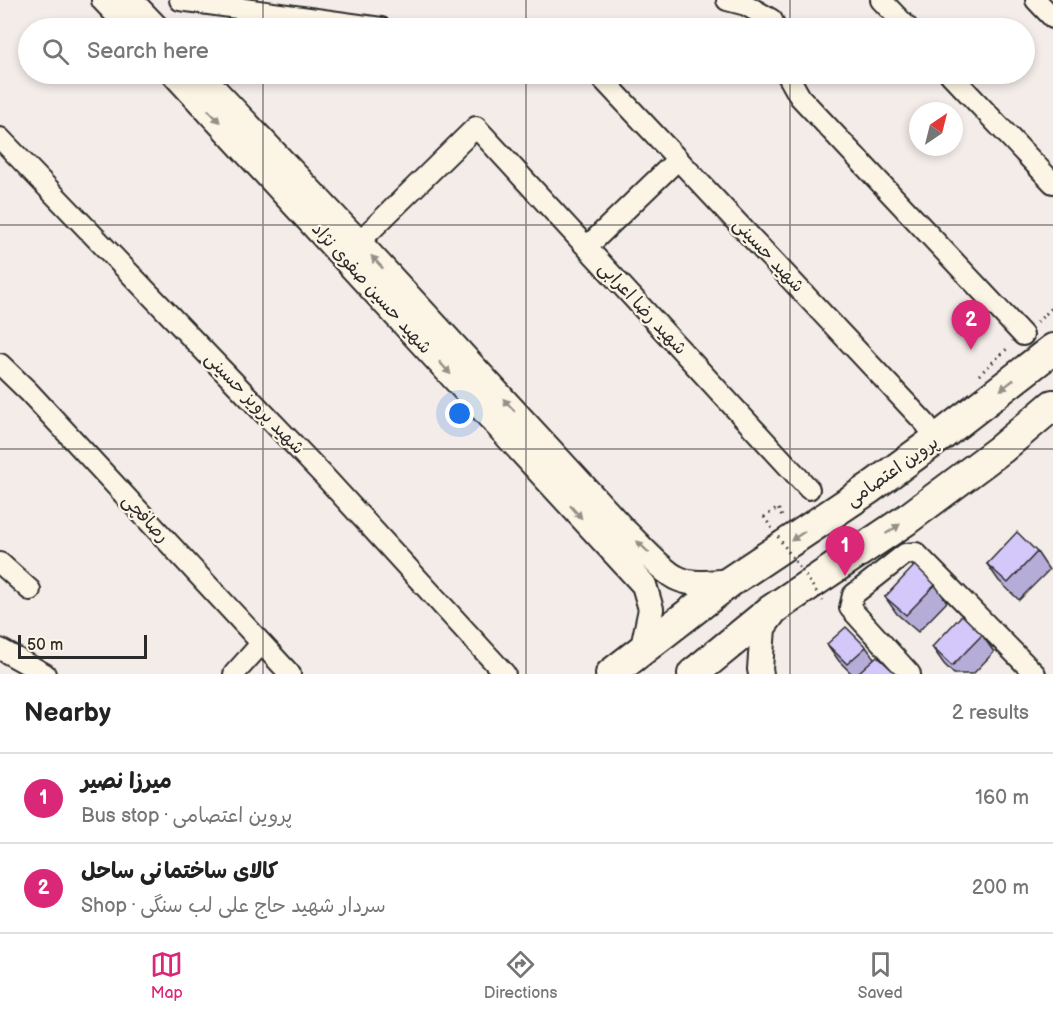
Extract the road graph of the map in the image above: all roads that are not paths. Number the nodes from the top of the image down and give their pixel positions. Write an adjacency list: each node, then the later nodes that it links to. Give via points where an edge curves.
1 (104, 0): 7 (street)
2 (130, 0): 8 (street)
3 (180, 0): 9 (street)
4 (727, 0): 10 (street)
5 (881, 0): 11 (street)
6 (1036, 0): 12 (street)
7 (121, 18)
8 (147, 18)
9 (309, 18)
10 (769, 18)
11 (898, 18)
12 (1053, 18)
13 (184, 84): 32 (street, شهید حسین صفوی نژاد, one-way to 32)
14 (209, 84): 21 (street, شهید حسین صفوی نژاد)
15 (607, 84): 19 (street, شهید حسینی)
16 (793, 84): 23 (street, via 800,97)
17 (959, 84): 20 (street)
18 (0, 138): 41 (street, شهید پرویز حسینی, via 324,476)
19 (678, 159): 22 (street); 27 (street, شهید حسینی)
20 (1053, 183)
21 (359, 242): 22 (street, شهید رضا اعرابی, via 476,127); 30 (street, شهید حسین صفوی نژاد, one-way to 21, via 623,529)
22 (587, 247): 28 (street, شهید رضا اعرابی)
23 (1023, 335)
24 (1053, 349): 27 (main road, پروین اعتصامی, one-way to 27)
25 (0, 364): 35 (street, رصافچی)
26 (1053, 405): 34 (main road, one-way to 26, via 906,520)
27 (937, 439): 31 (main road, پروین اعتصامی, one-way to 31)
28 (810, 489)
29 (0, 563): 33 (street)
30 (666, 570): 31 (street, شهید حسین صفوی نژاد, via 678,579 700,583); 32 (street, via 666,588 657,592)
31 (730, 581): 37 (main road, پروین اعتصامی)
32 (644, 585): 37 (street, via 651,609)
33 (30, 590)
34 (780, 604): 43 (main road); 44 (street, via 763,628)
35 (261, 644): 39 (street); 40 (street, رصافچی)
36 (0, 649): 38 (street)
37 (642, 652): 42 (main road, پروین اعتصامی)
38 (45, 674)
39 (234, 674)
40 (290, 674)
41 (505, 674)
42 (610, 674)
43 (693, 674)
44 (761, 674)
45 (910, 674): 46 (street, via 850,609 853,595 905,554 916,553)
46 (1035, 674)

